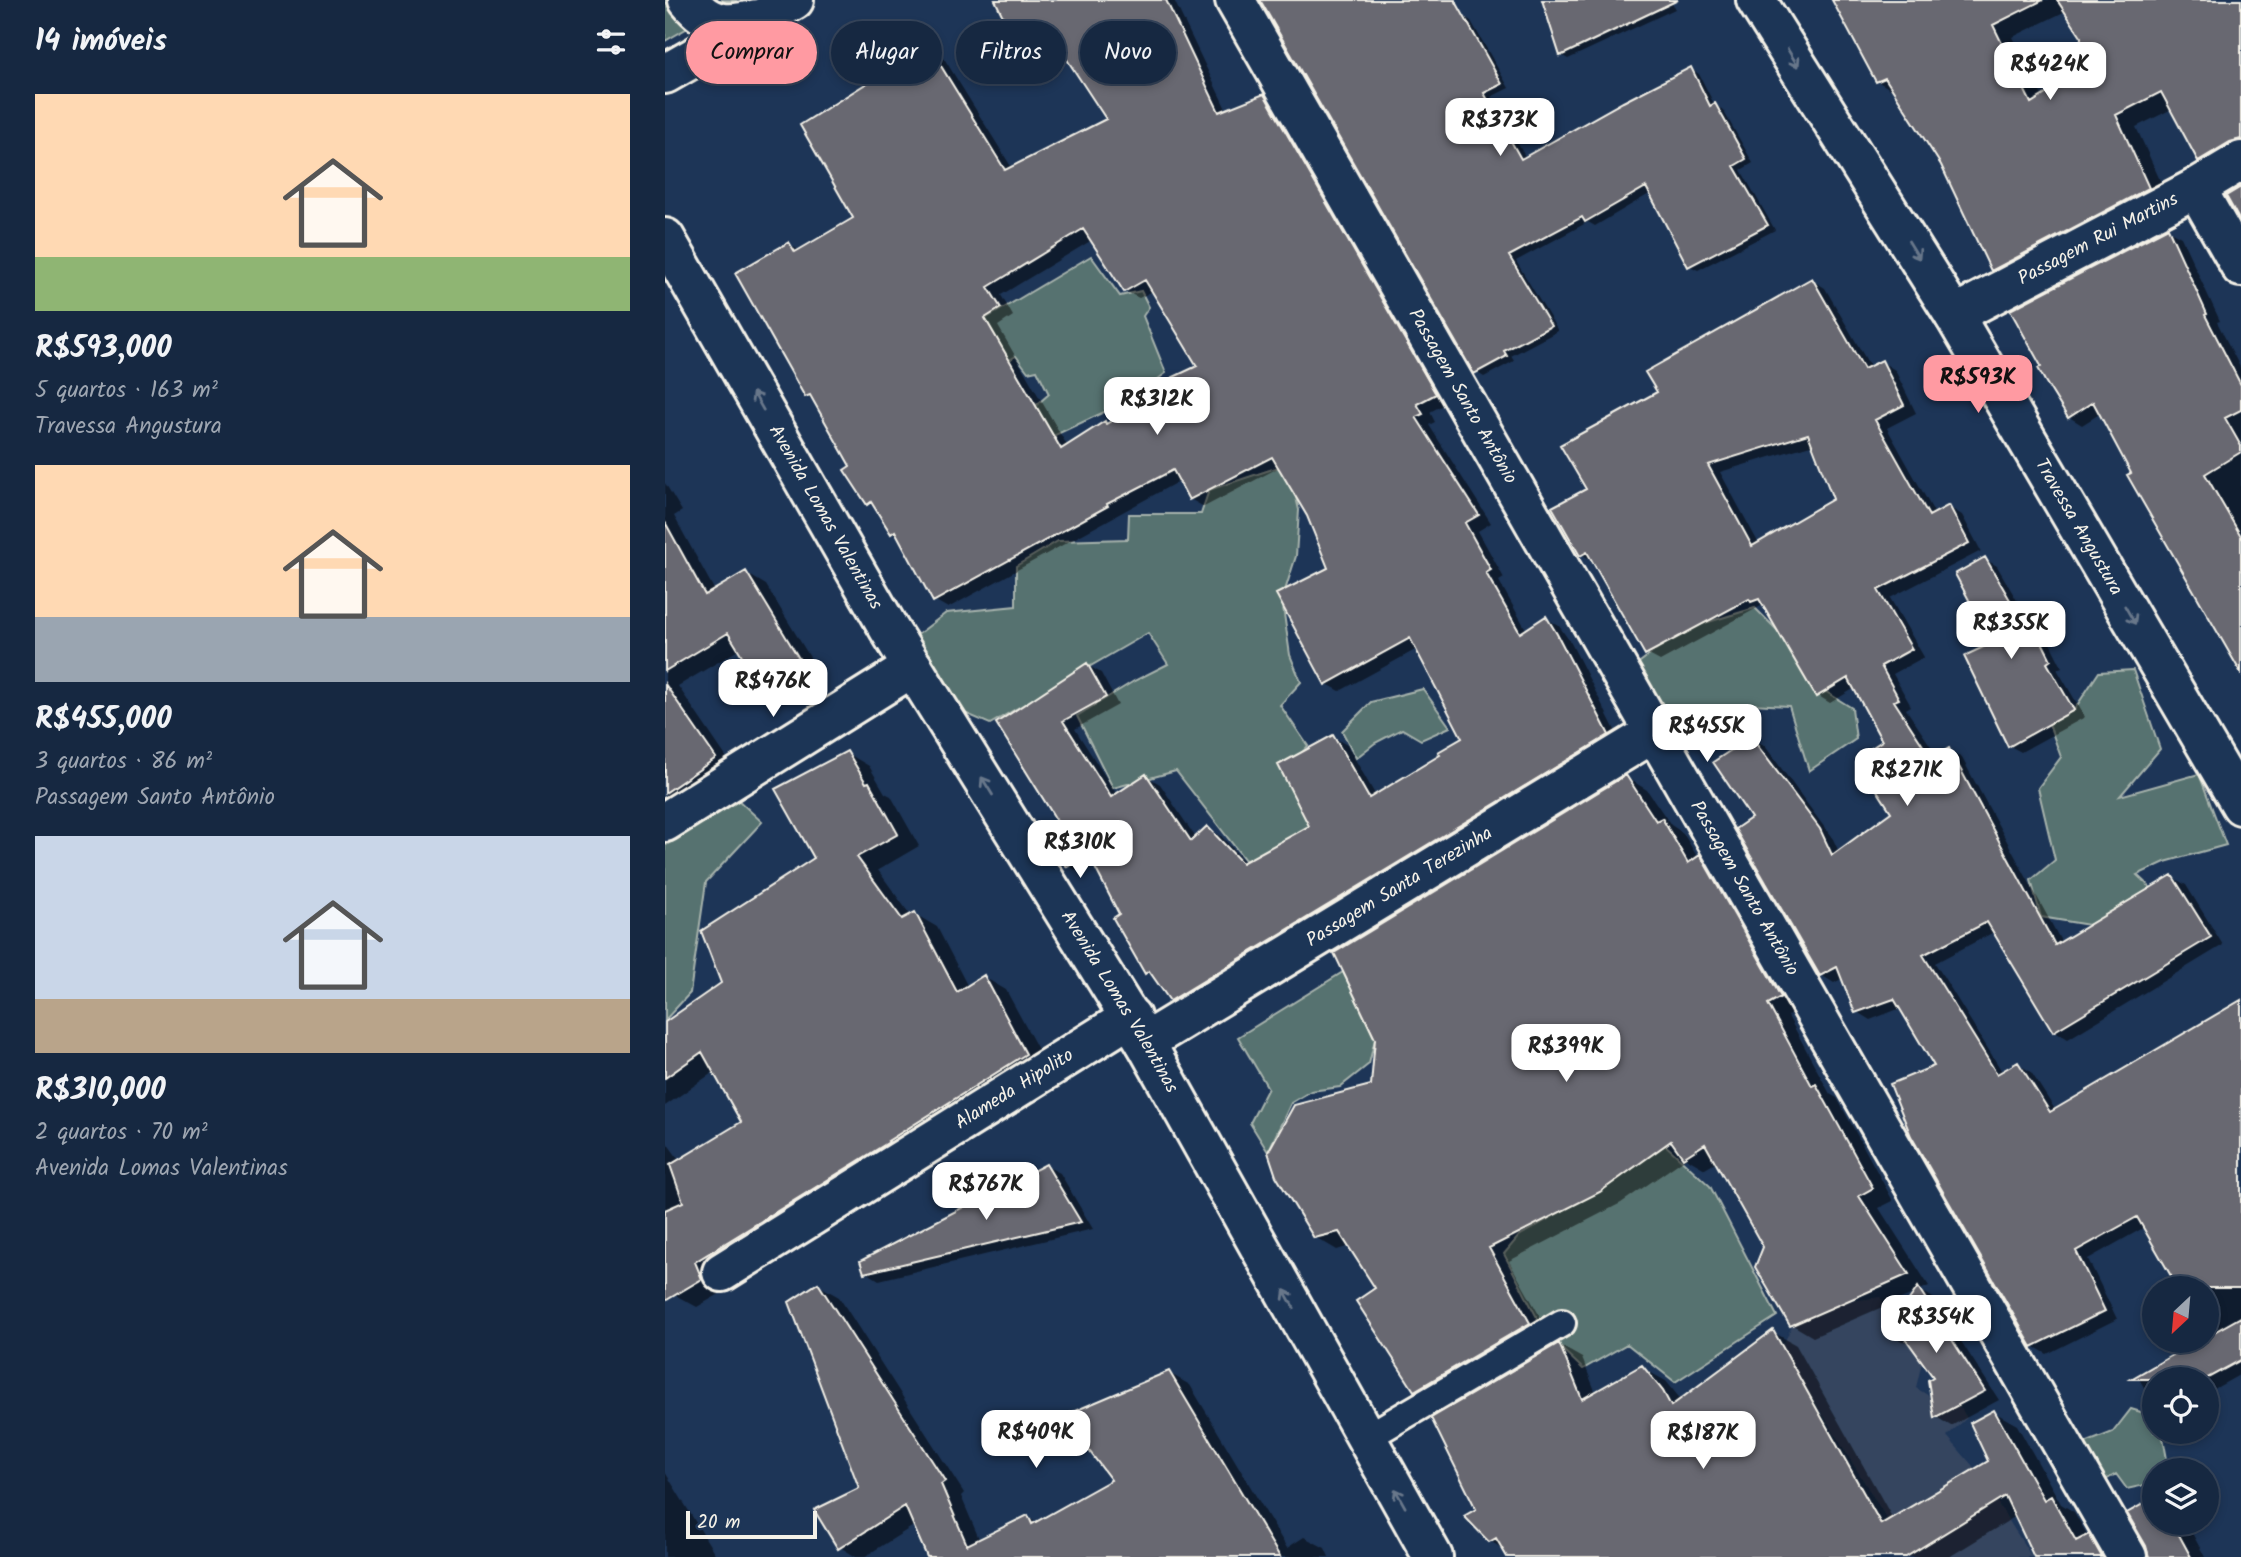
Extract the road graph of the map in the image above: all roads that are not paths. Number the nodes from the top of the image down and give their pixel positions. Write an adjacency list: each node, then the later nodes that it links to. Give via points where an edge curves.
1 (688, 0): 4 (street, via 709,19 726,24)
2 (1235, 0): 12 (street, Passagem Santo Antônio)
3 (1756, 0): 10 (street, Travessa Angustura, one-way to 10)
4 (779, 9): 5 (street)
5 (665, 74)
6 (2241, 161): 7 (street, Passagem Rui Martins)
7 (2196, 188): 9 (street); 10 (street, Passagem Rui Martins)
8 (665, 238): 11 (street, Avenida Lomas Valentinas, one-way to 8)
9 (2241, 267)
10 (1954, 315): 13 (street, Travessa Angustura, one-way to 13)
11 (913, 667): 14 (street); 15 (street, Avenida Lomas Valentinas, one-way to 11)
12 (1655, 732): 15 (street, Passagem Santa Terezinha); 20 (street, Passagem Santo Antônio)
13 (2241, 805)
14 (665, 822)
15 (1138, 1030): 16 (street, Alameda Hipolito); 18 (street, Avenida Lomas Valentinas, one-way to 15)
16 (722, 1272)
17 (1562, 1323): 18 (lane)
18 (1366, 1438): 19 (street, Avenida Lomas Valentinas, one-way to 18)
19 (1433, 1557)
20 (2127, 1557)

